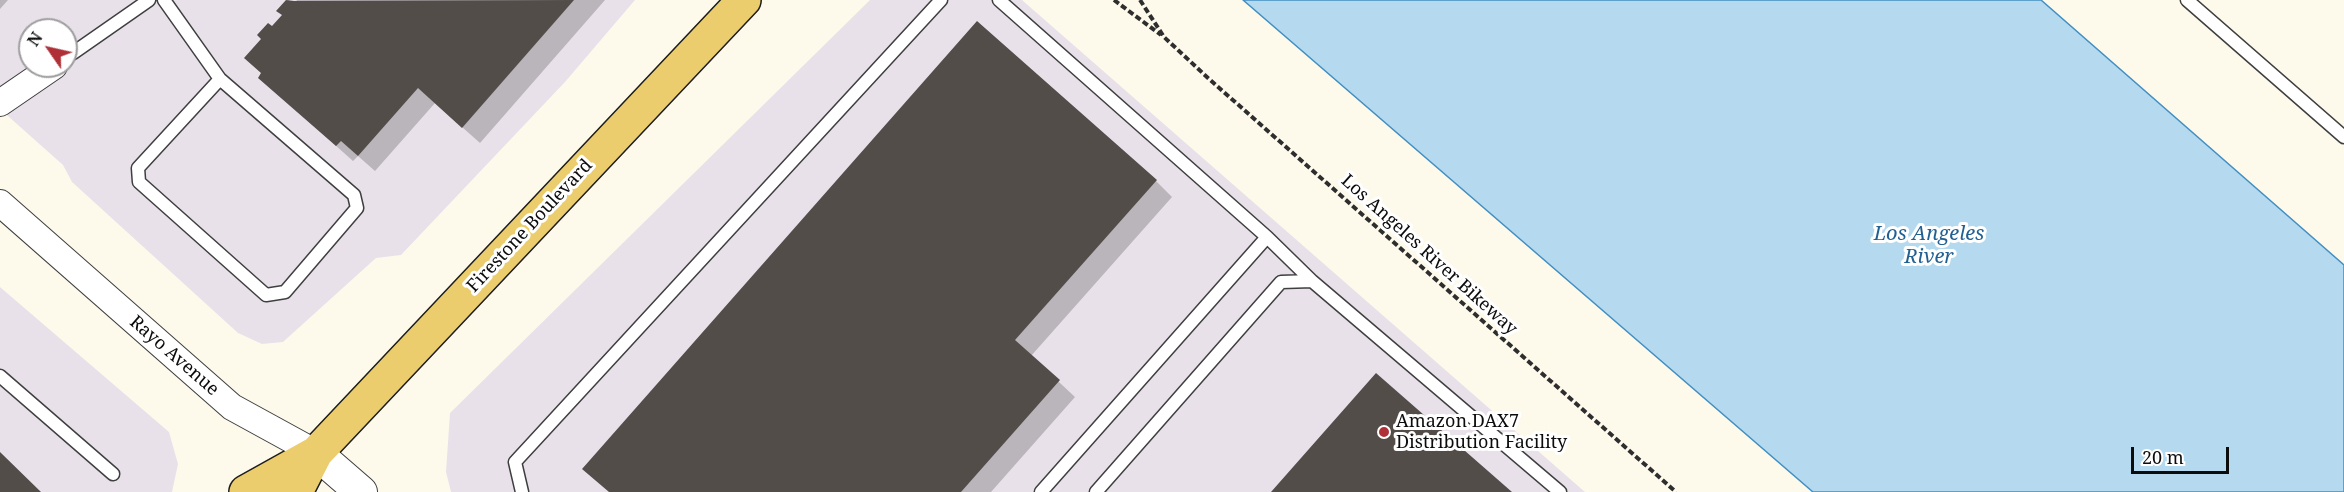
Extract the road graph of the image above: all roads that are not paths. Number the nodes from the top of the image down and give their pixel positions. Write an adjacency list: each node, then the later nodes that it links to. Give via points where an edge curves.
1 (149, 0): 7 (lane)
2 (164, 0): 9 (lane)
3 (744, 0): 16 (main road, Firestone Boulevard)
4 (941, 0): 21 (lane, via 515,462)
5 (999, 0): 13 (lane)
6 (2187, 0): 11 (lane)
7 (78, 49)
8 (36, 78): 10 (street)
9 (220, 79): 9 (lane, via 354,195 357,208 285,292 266,295 139,182 138,168)
10 (0, 103)
11 (2344, 137)
12 (0, 203): 16 (street, Rayo Avenue, via 232,406)
13 (1267, 237): 14 (lane); 22 (lane)
14 (1312, 281): 23 (lane, via 1281,282); 24 (lane)
15 (0, 376): 17 (lane)
16 (316, 453): 18 (main road, Firestone Boulevard); 19 (main road, Firestone Boulevard); 20 (street, Rayo Avenue)
17 (113, 474)
18 (246, 492)
19 (296, 492)
20 (361, 492)
21 (522, 492)
22 (1041, 492)
23 (1096, 492)
24 (1560, 492)

